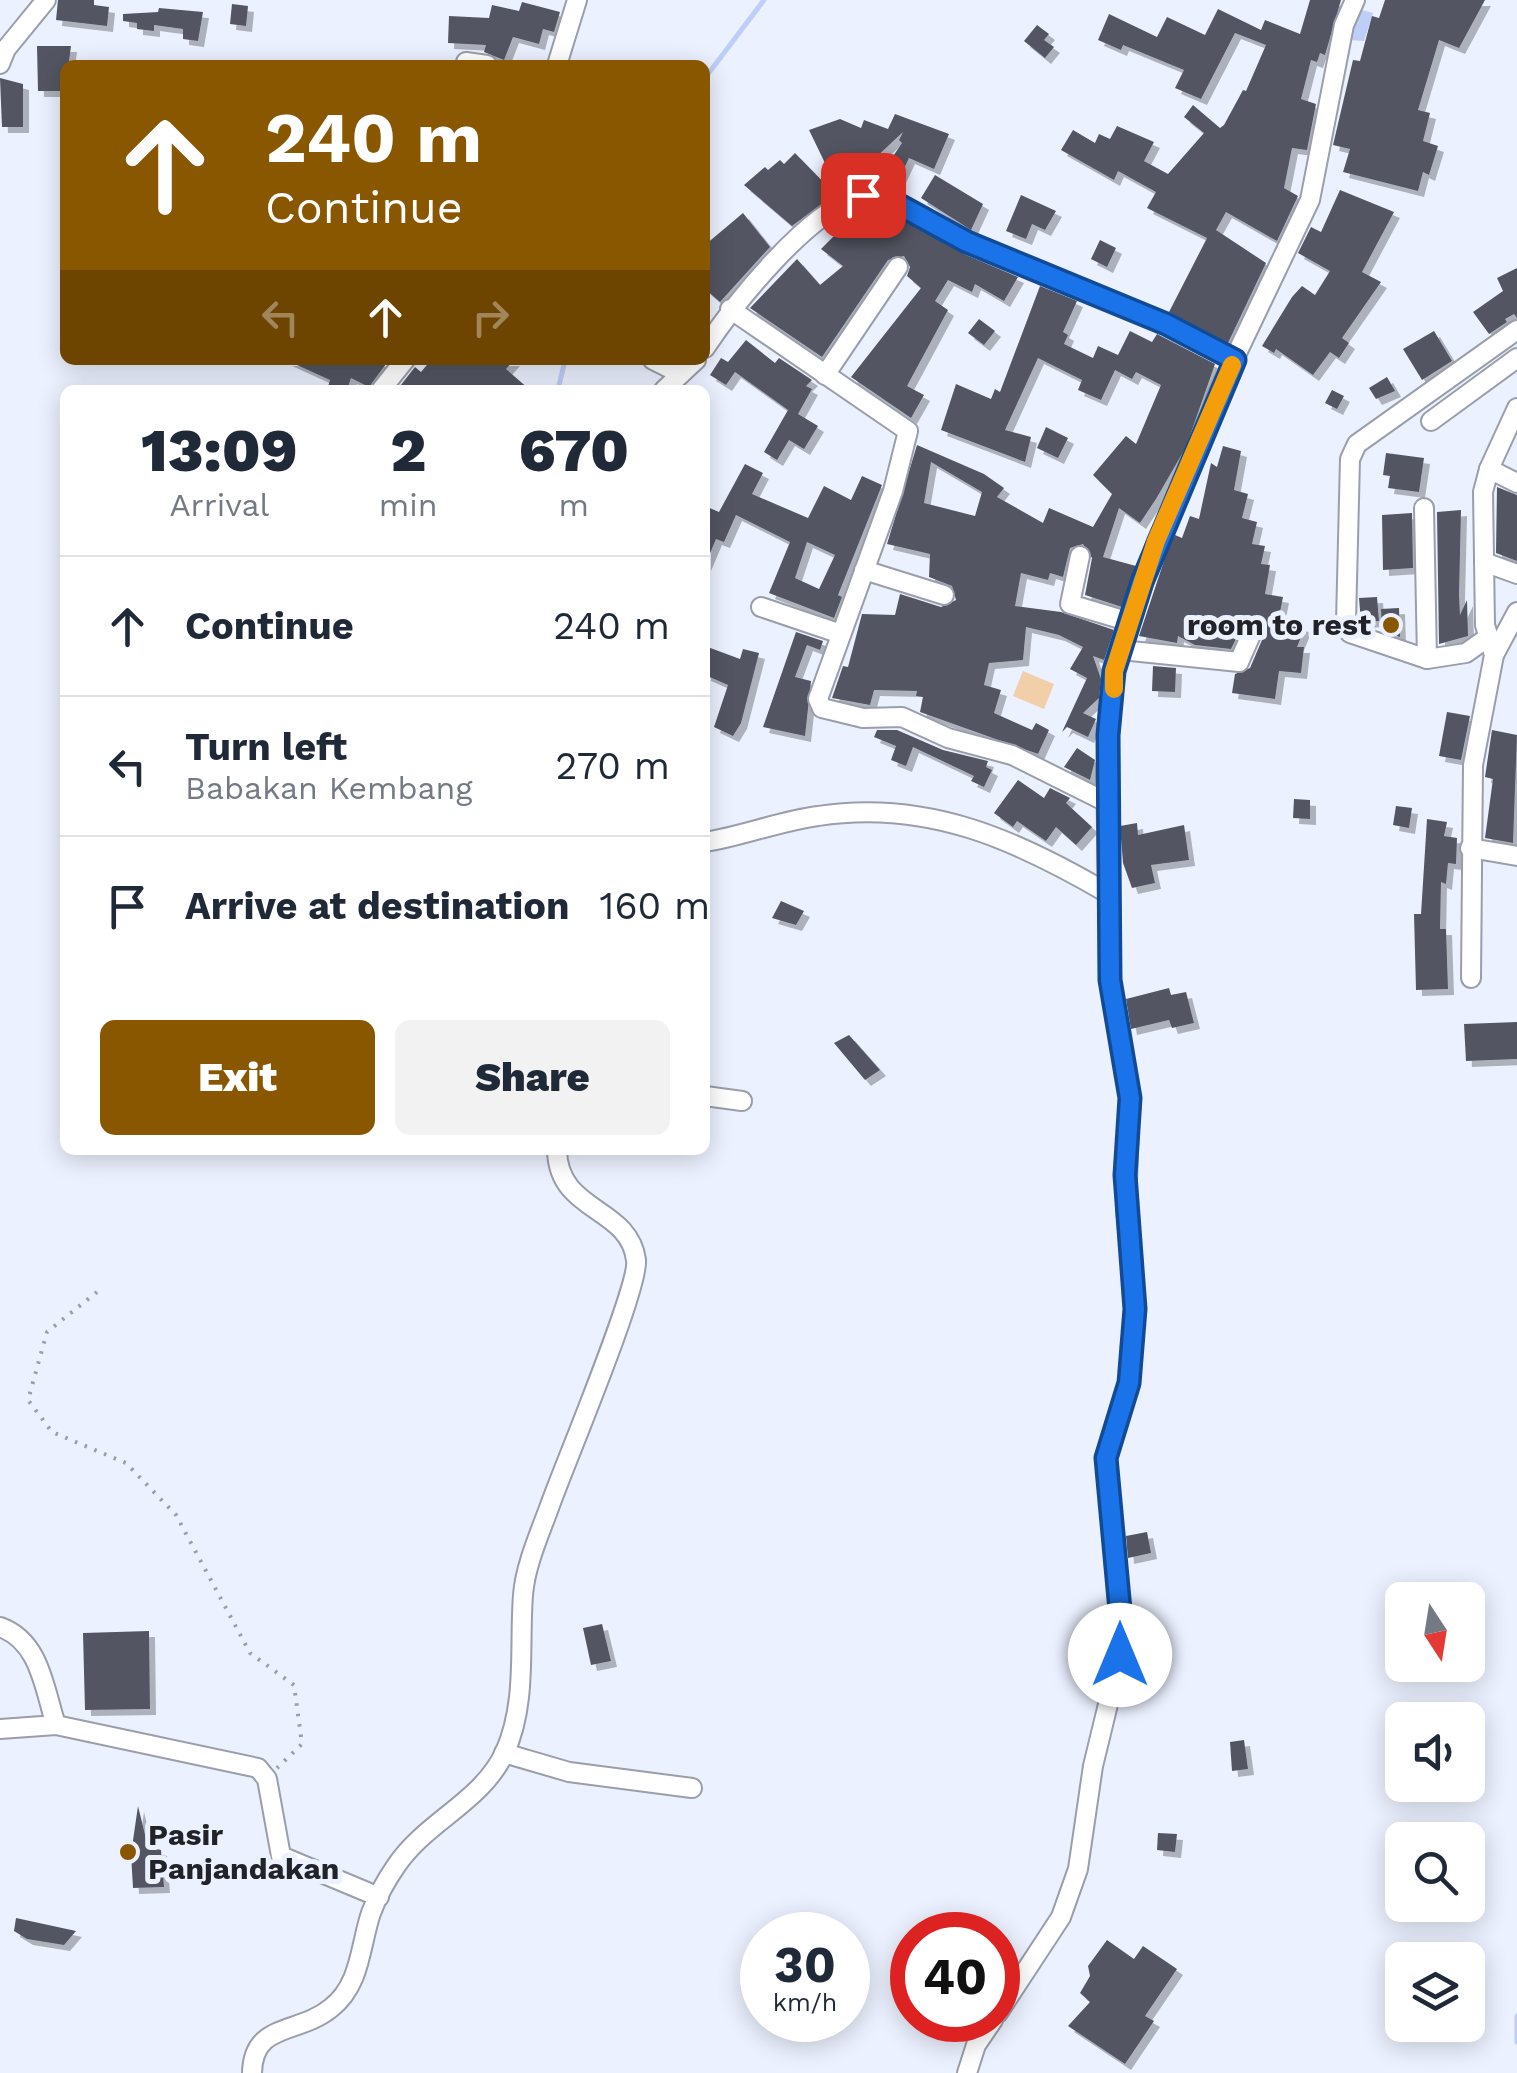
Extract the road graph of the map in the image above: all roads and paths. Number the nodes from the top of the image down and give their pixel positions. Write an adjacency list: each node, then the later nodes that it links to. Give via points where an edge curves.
1 (46, 0): 4 (street)
2 (577, 0): 5 (street)
3 (1355, 0): 11 (street, via 1344,25 1310,200)
4 (2, 54)
5 (559, 60)
6 (898, 266): 16 (street)
7 (730, 309): 9 (street); 11 (street, via 827,216 863,195 881,196 967,242 1166,324); 16 (street)
8 (1517, 330): 36 (street, via 1368,433 1350,458 1346,622 1356,638)
9 (710, 340)
10 (1517, 358): 20 (street)
11 (1235, 360): 31 (street, via 1156,541)
12 (401, 365): 17 (street)
13 (663, 365): 15 (street)
14 (691, 365): 15 (street)
15 (681, 374): 18 (street)
16 (825, 375): 26 (street, via 908,431)
17 (385, 385)
18 (669, 385)
19 (1517, 408): 21 (street)
20 (1431, 421)
21 (1489, 469): 22 (street); 25 (street)
22 (1517, 483)
23 (1424, 508): 36 (street)
24 (1080, 556): 31 (street, via 1070,604)
25 (1484, 562): 27 (street); 34 (street)
26 (864, 570): 28 (street); 33 (street)
27 (1517, 574)
28 (944, 595)
29 (762, 607): 33 (street)
30 (1517, 612): 34 (street)
31 (1130, 622): 35 (street)
32 (1254, 628): 35 (street, via 1239,662)
33 (841, 634): 37 (street, via 818,699 822,708 863,718 902,717 1012,755)
34 (1491, 646): 36 (street); 39 (street)
35 (1121, 650): 37 (street, via 1108,735)
36 (1427, 660)
37 (1108, 803): 41 (street)
38 (710, 841): 41 (street, via 818,816 949,820 984,829)
39 (1470, 848): 40 (street); 42 (street)
40 (1517, 856)
41 (1109, 894): 54 (street, via 1110,980 1130,1098 1125,1175 1135,1309 1129,1383 1106,1458 1120,1655 1093,1766 1078,1870 1062,1918)
42 (1471, 978)
43 (710, 1097): 44 (street)
44 (742, 1101)
45 (560, 1155): 50 (street, via 564,1181 578,1200 616,1222 630,1241 637,1275 523,1592 522,1670)
46 (96, 1292): 51 (path, via 47,1332 28,1400 52,1432 126,1463 176,1515 250,1652 294,1685 302,1744)
47 (0, 1627): 48 (street, via 18,1633 32,1650)
48 (56, 1725): 49 (street); 51 (street, via 258,1768)
49 (0, 1729)
50 (504, 1753): 52 (street, via 569,1772); 53 (street, via 484,1783 411,1847)
51 (267, 1779): 53 (street, via 281,1856)
52 (692, 1788)
53 (379, 1896): 56 (street, via 344,1996 307,2022 261,2040 252,2052)
54 (1020, 1980)
55 (978, 2042): 57 (street)
56 (252, 2073)
57 (967, 2073)

